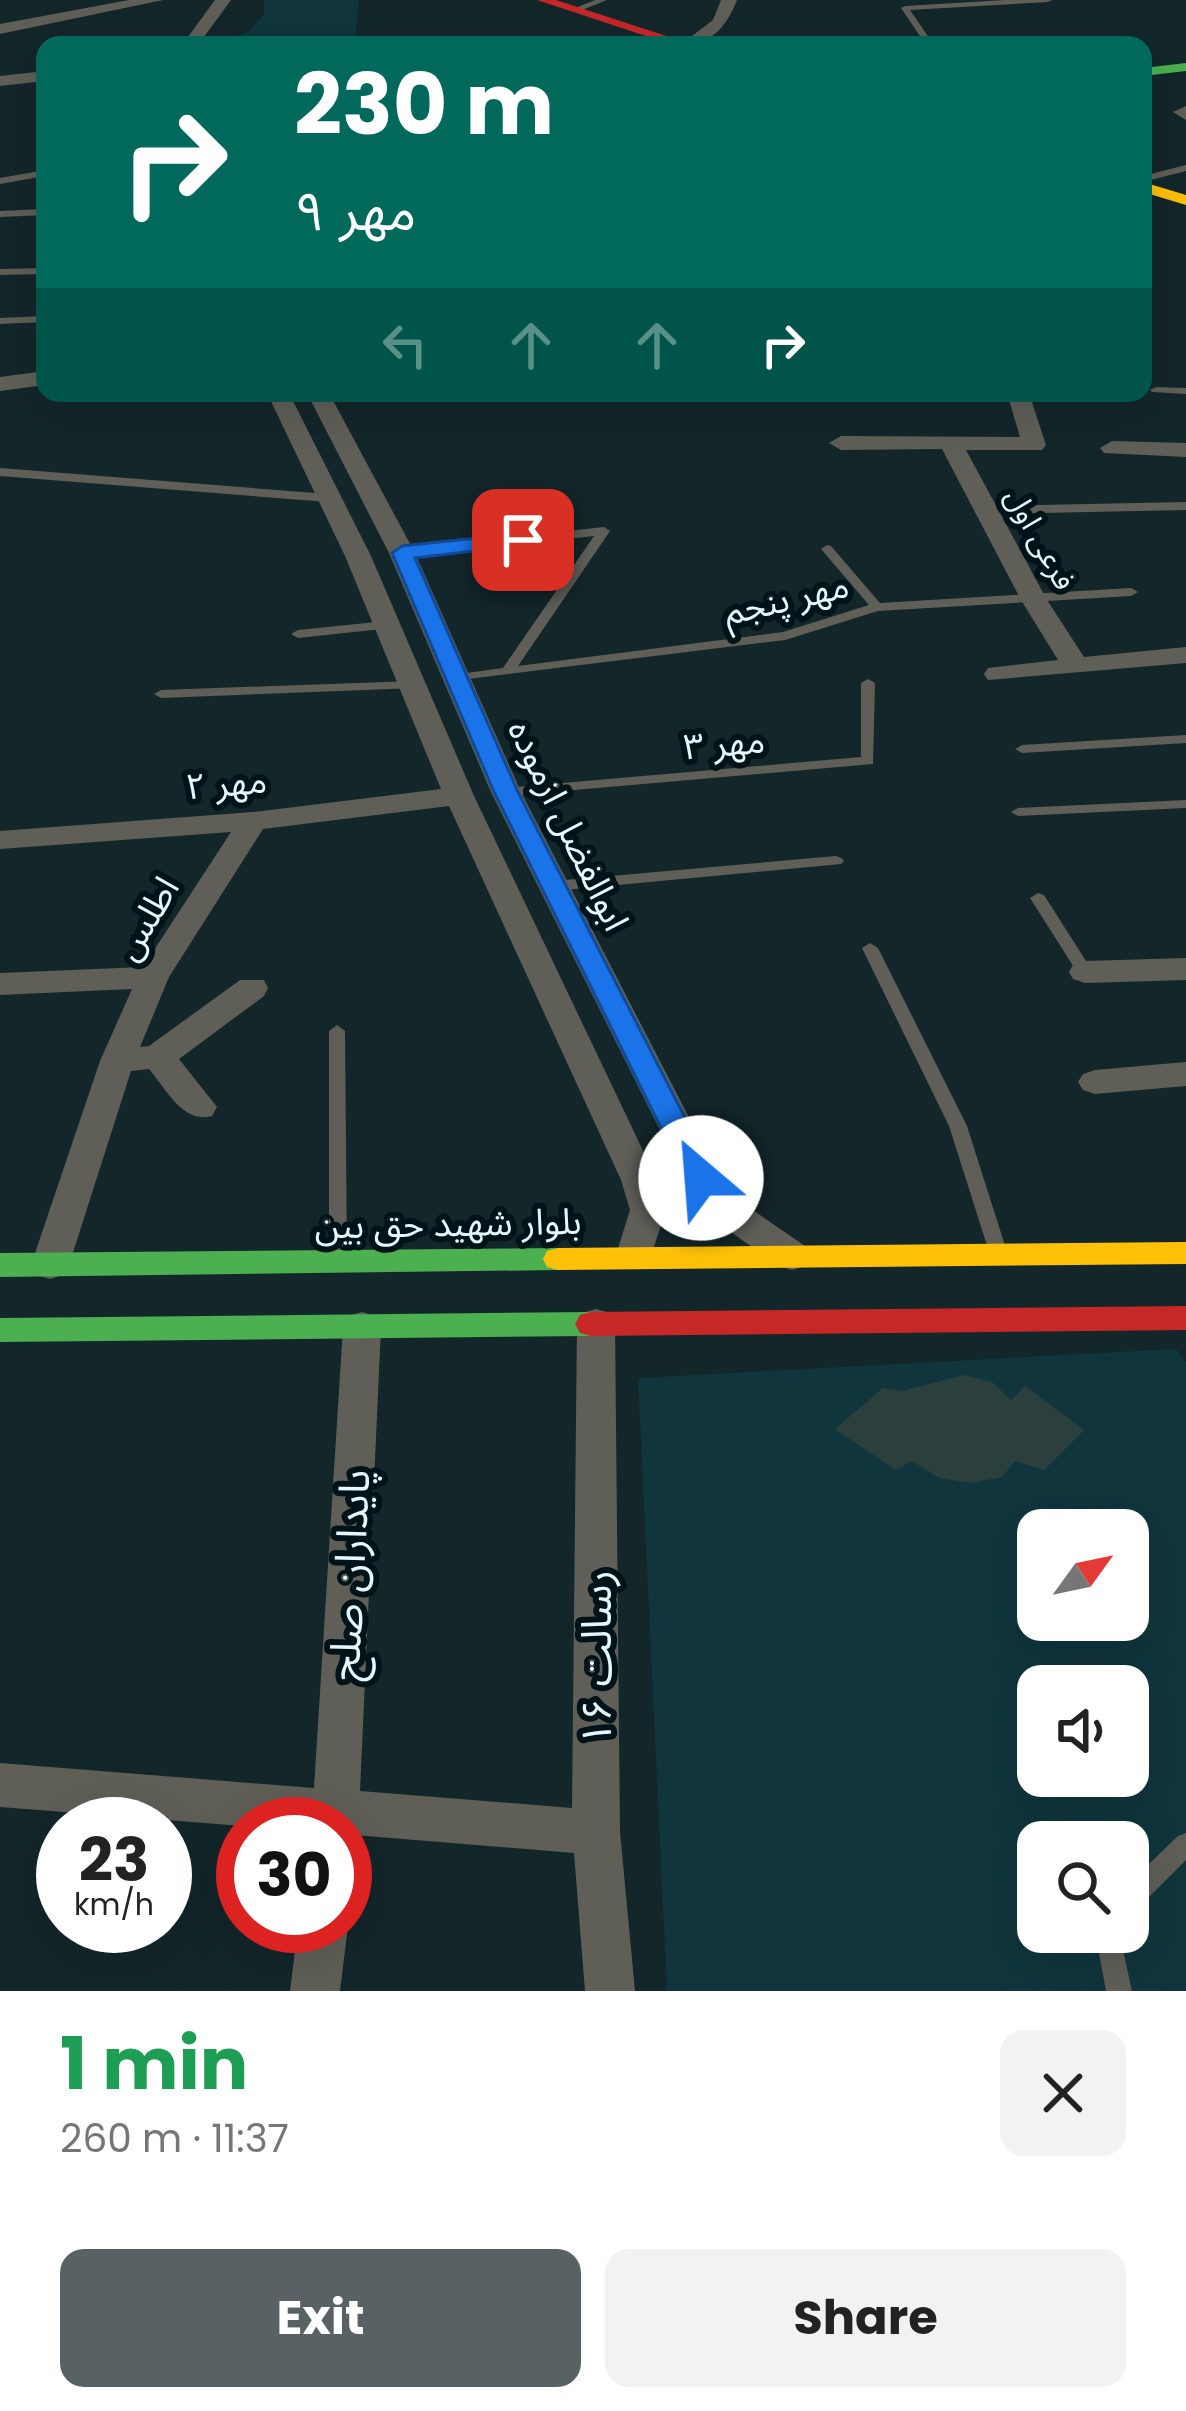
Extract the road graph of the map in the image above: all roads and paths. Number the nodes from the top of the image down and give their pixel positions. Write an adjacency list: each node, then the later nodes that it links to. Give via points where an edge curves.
1 (154, 0): 8 (street)
2 (223, 0): 14 (street)
3 (603, 0): 9 (lane)
4 (729, 0): 17 (street, via 720,23)
5 (1048, 0): 18 (lane, via 905,8)
6 (534, 3): 9 (main road); 15 (main road)
7 (114, 4): 8 (street); 10 (street)
8 (134, 4): 12 (street)
9 (574, 10): 16 (main road)
10 (82, 14): 11 (street, via 34,16); 13 (street)
11 (0, 29)
12 (126, 29)
13 (89, 32)
14 (197, 36)
15 (623, 36)
16 (659, 36)
17 (701, 36)
18 (924, 36)
19 (1186, 72): 20 (main road)
20 (1152, 75)
21 (36, 79): 22 (street)
22 (0, 81)
23 (36, 82): 24 (street)
24 (0, 93)
25 (1186, 168): 27 (lane)
26 (36, 175): 28 (lane)
27 (1152, 180)
28 (0, 181)
29 (1152, 187): 30 (main road)
30 (1186, 200)
31 (1152, 208): 34 (main road)
32 (36, 212): 33 (lane)
33 (0, 214)
34 (1186, 218)
35 (36, 271): 36 (lane)
36 (0, 272)
37 (36, 319): 38 (lane)
38 (0, 321)
39 (36, 379): 40 (street)
40 (0, 384)
41 (1156, 390): 42 (lane)
42 (1186, 391)
43 (282, 402): 51 (street)
44 (323, 402): 55 (street, ابوالفضل ازموده)
45 (1021, 402): 46 (street, فرعی اول, via 1034,445)
46 (950, 442): 47 (street, فرعی اول); 53 (street, فرعی اول)
47 (841, 443)
48 (1112, 448): 49 (street)
49 (1186, 449)
50 (0, 472): 51 (lane)
51 (328, 498): 59 (street)
52 (1186, 506): 53 (lane)
53 (986, 510): 57 (street, فرعی اول)
54 (827, 549): 58 (lane)
55 (402, 553): 63 (lane, via 604,531); 65 (street, ابوالفضل ازموده)
56 (1131, 592): 57 (lane, مهر پنجم)
57 (1034, 601): 58 (lane, مهر پنجم); 62 (street, فرعی اول)
58 (878, 608): 63 (lane, مهر پنجم, via 785,636)
59 (386, 625): 60 (lane); 67 (street)
60 (298, 634)
61 (1186, 655): 62 (street)
62 (1076, 666): 64 (street)
63 (508, 671): 65 (lane, مهر پنجم)
64 (998, 674)
65 (457, 678): 71 (street, ابوالفضل ازموده)
66 (868, 683): 71 (lane, مهر ۳, via 868,761)
67 (412, 685): 68 (lane); 72 (street)
68 (161, 694)
69 (1186, 739): 70 (lane)
70 (1022, 749)
71 (506, 792): 78 (street, ابوالفضل ازموده)
72 (459, 796): 75 (street, مهر ۲); 93 (street, via 639,1180 648,1210)
73 (1186, 804): 74 (lane)
74 (1018, 812)
75 (253, 820): 76 (street, مهر ۲); 83 (street, اطلس)
76 (0, 840)
77 (836, 861): 78 (lane)
78 (554, 886): 94 (street, ابوالفضل ازموده, via 714,1202)
79 (1037, 898): 82 (lane)
80 (871, 948): 95 (lane, via 958,1126)
81 (1186, 969): 82 (street)
82 (1084, 973)
83 (153, 977): 84 (street); 88 (street, اطلس)
84 (0, 984)
85 (252, 988): 87 (street)
86 (337, 1031): 96 (lane)
87 (158, 1057): 88 (street); 91 (street)
88 (117, 1061): 98 (street, اطلس)
89 (1186, 1074): 90 (street)
90 (1095, 1082)
91 (200, 1107)
92 (1186, 1253): 95 (main road, بلوار شهید حق بین)
93 (635, 1256): 94 (main road, بلوار شهید حق بین); 96 (main road, بلوار شهید حق بین)
94 (792, 1256): 95 (main road, بلوار شهید حق بین)
95 (999, 1256)
96 (338, 1262): 98 (main road, بلوار شهید حق بین)
97 (0, 1265): 98 (main road, بلوار شهید حق بین)
98 (50, 1265)
99 (1186, 1318): 100 (main road)
100 (596, 1324): 101 (main road); 107 (street, رسالت ۱۶)
101 (362, 1327): 102 (main road); 104 (street, پایداران صلح)
102 (0, 1330)
103 (0, 1786): 105 (street)
104 (337, 1797)
105 (216, 1807)
106 (372, 1820): 107 (street)
107 (596, 1832): 113 (street, رسالت ۱۶)
108 (1186, 1844): 109 (lane)
109 (1149, 1880)
110 (320, 1953): 112 (street)
111 (1112, 1953): 114 (lane)
112 (315, 1991)
113 (610, 1991)
114 (1120, 1991)

